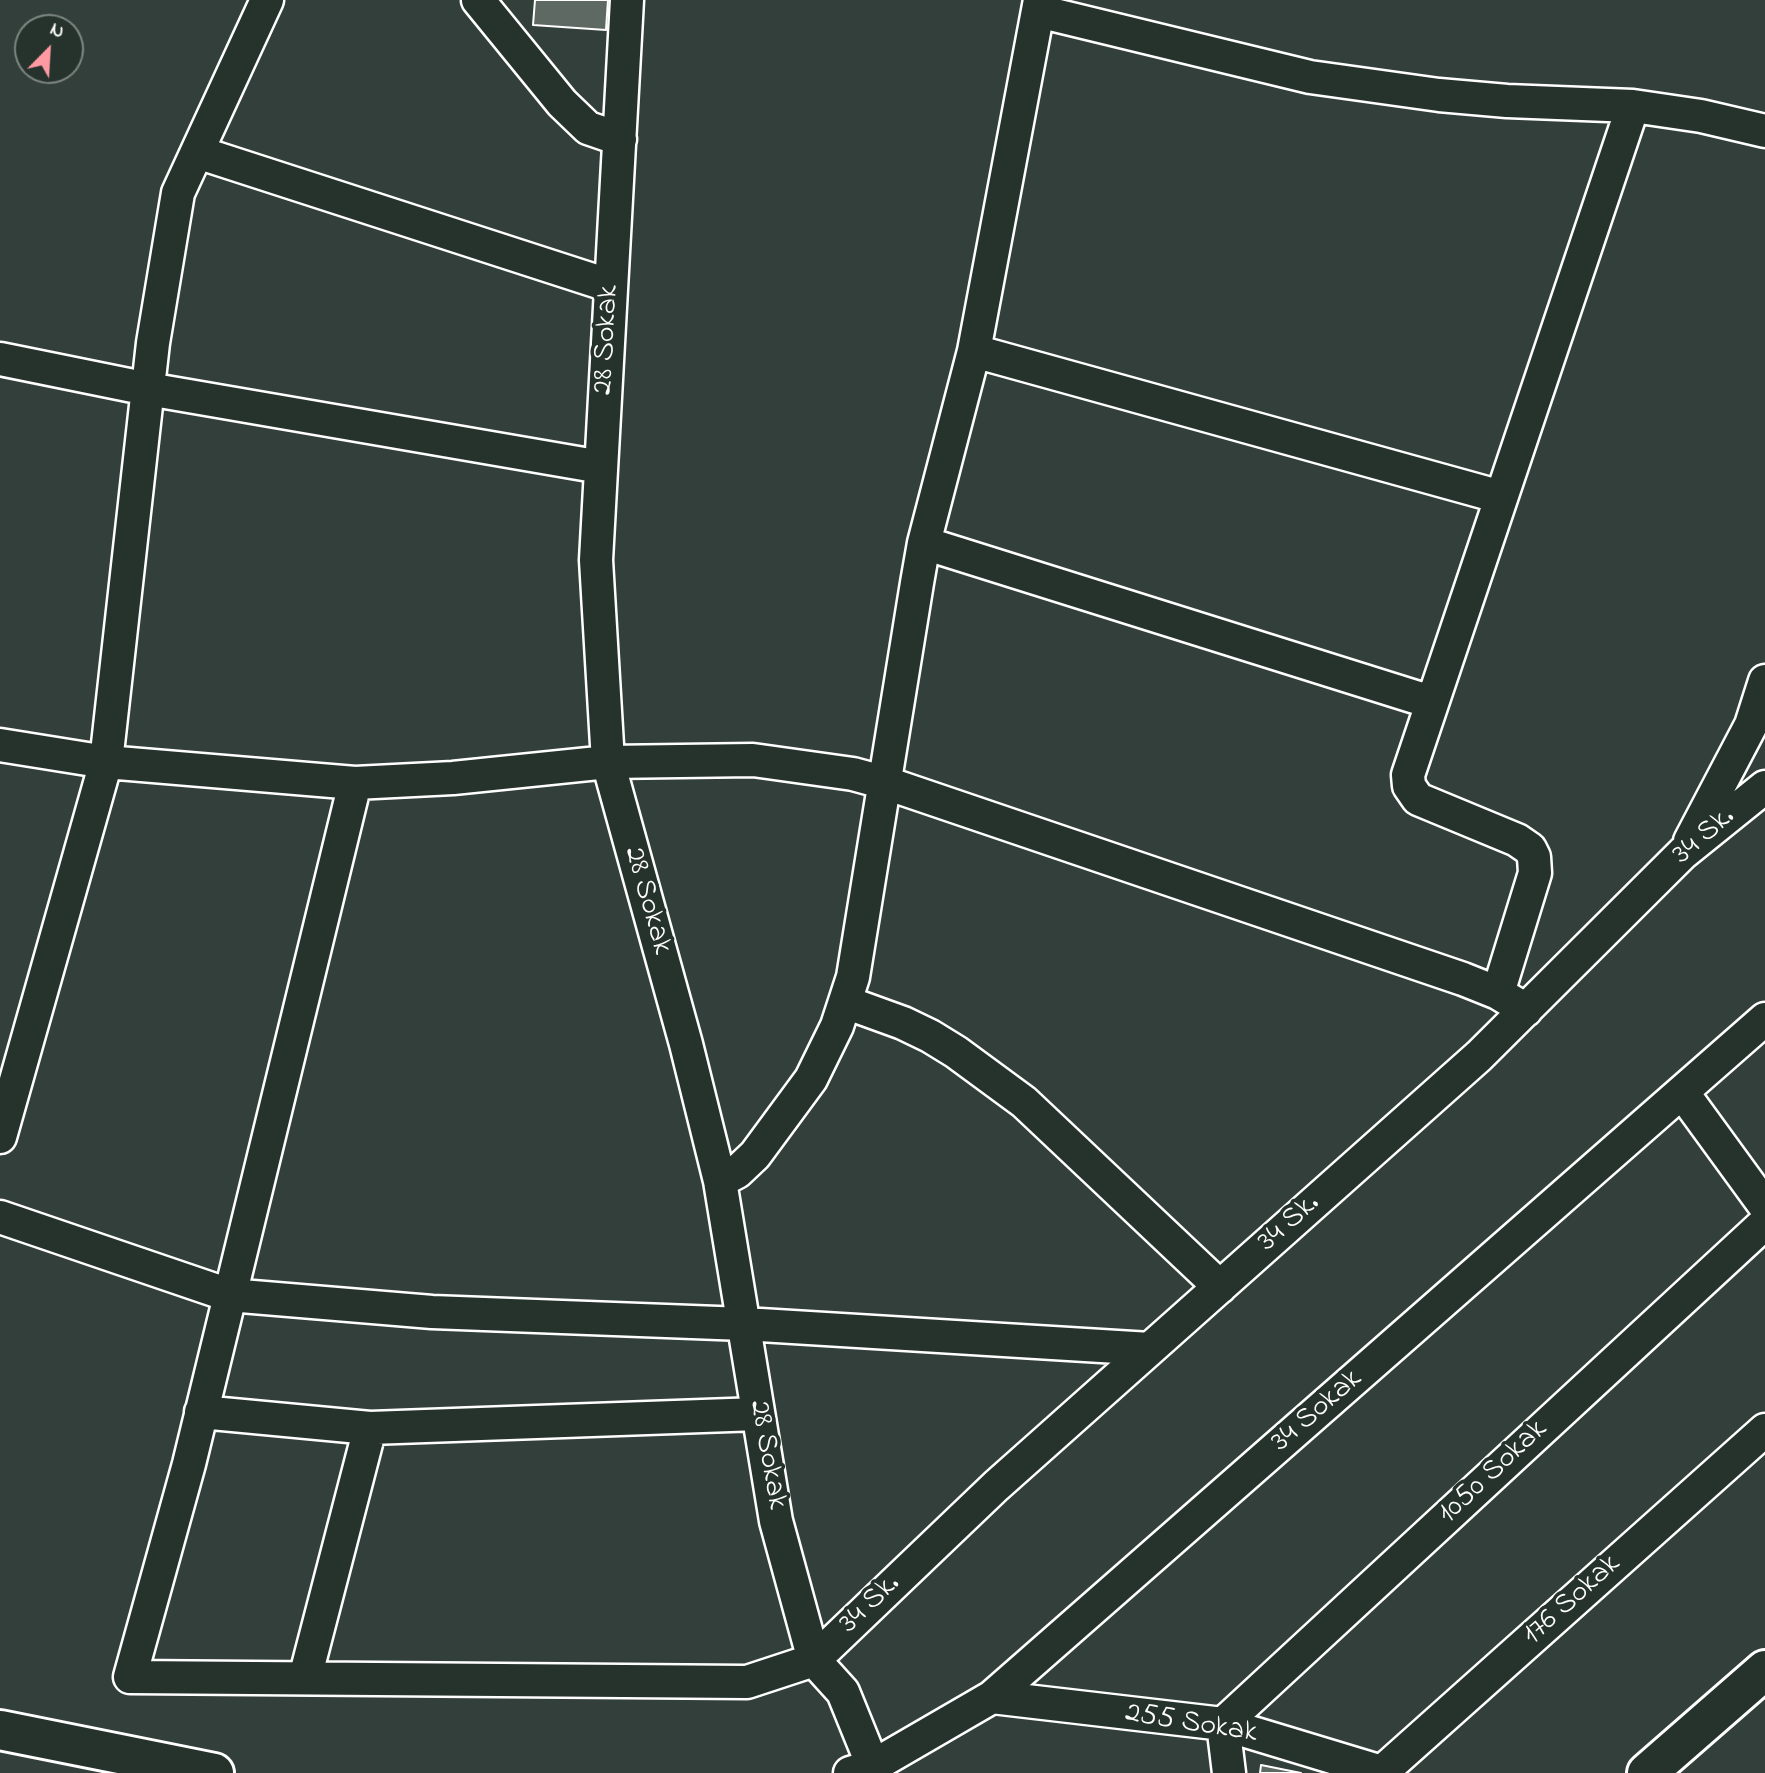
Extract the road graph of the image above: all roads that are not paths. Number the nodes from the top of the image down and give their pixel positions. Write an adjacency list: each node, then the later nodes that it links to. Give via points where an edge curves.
1 (267, 0): 8 (street)
2 (478, 0): 7 (street, via 562,103 588,128)
3 (627, 0): 7 (street, 28 Sokak)
4 (1039, 6): 5 (street, via 1336,81 1507,101); 10 (street)
5 (1633, 106): 6 (street); 14 (street)
6 (1765, 131)
7 (620, 139): 9 (street, 28 Sokak)
8 (197, 152): 9 (street); 12 (street, via 178,193)
9 (611, 286): 13 (street, 28 Sokak)
10 (974, 351): 14 (street); 15 (street)
11 (0, 359): 12 (street)
12 (148, 389): 13 (street); 19 (street)
13 (601, 467): 20 (street, 28 Sokak, via 596,560)
14 (1501, 497): 17 (street)
15 (925, 543): 17 (street); 22 (street)
16 (1765, 681): 24 (street, via 1751,725)
17 (1432, 702): 25 (street, via 1408,775 1412,793 1524,844 1534,857 1535,873)
18 (0, 745): 19 (street)
19 (106, 762): 21 (street); 30 (street)
20 (608, 762): 21 (street); 22 (street, via 754,760); 31 (street, 28 Sokak)
21 (355, 783): 36 (street)
22 (886, 783): 25 (street); 26 (street)
23 (1765, 787): 24 (street, 34 Sk.)
24 (1683, 853): 27 (street, 34 Sk.)
25 (1498, 993): 27 (street)
26 (845, 1002): 31 (street, via 820,1062 789,1111 755,1155); 35 (street, via 930,1036 1024,1102)
27 (1526, 1010): 35 (street, 34 Sk.)
28 (1765, 1018): 29 (street, 34 Sokak)
29 (1682, 1091): 32 (street); 46 (street, 34 Sokak)
30 (0, 1137)
31 (720, 1181): 37 (street, 28 Sokak)
32 (1765, 1206)
33 (0, 1217): 36 (street)
34 (1765, 1223): 47 (street, 1050 Sokak)
35 (1220, 1287): 38 (street, 34 Sk.)
36 (229, 1295): 37 (street, via 432,1312); 39 (street)
37 (744, 1324): 38 (street); 40 (street, 28 Sokak)
38 (1150, 1349): 43 (street, 34 Sk., via 996,1486)
39 (201, 1412): 41 (street); 45 (street, via 130,1677)
40 (758, 1414): 41 (street); 43 (street, 28 Sokak, via 776,1521)
41 (370, 1428): 45 (street)
42 (1765, 1430): 52 (street, 176 Sokak)
43 (814, 1660): 45 (street, via 747,1682); 49 (street, 28 Sokak, via 843,1692)
44 (1765, 1670): 53 (main road)
45 (305, 1678)
46 (992, 1698): 47 (street, 255 Sokak); 49 (street, 34 Sokak)
47 (1223, 1724): 51 (street); 52 (street, 255 Sokak)
48 (0, 1730): 50 (main road)
49 (865, 1771)
50 (214, 1773)
51 (1229, 1773)
52 (1383, 1773)
53 (1647, 1773)

